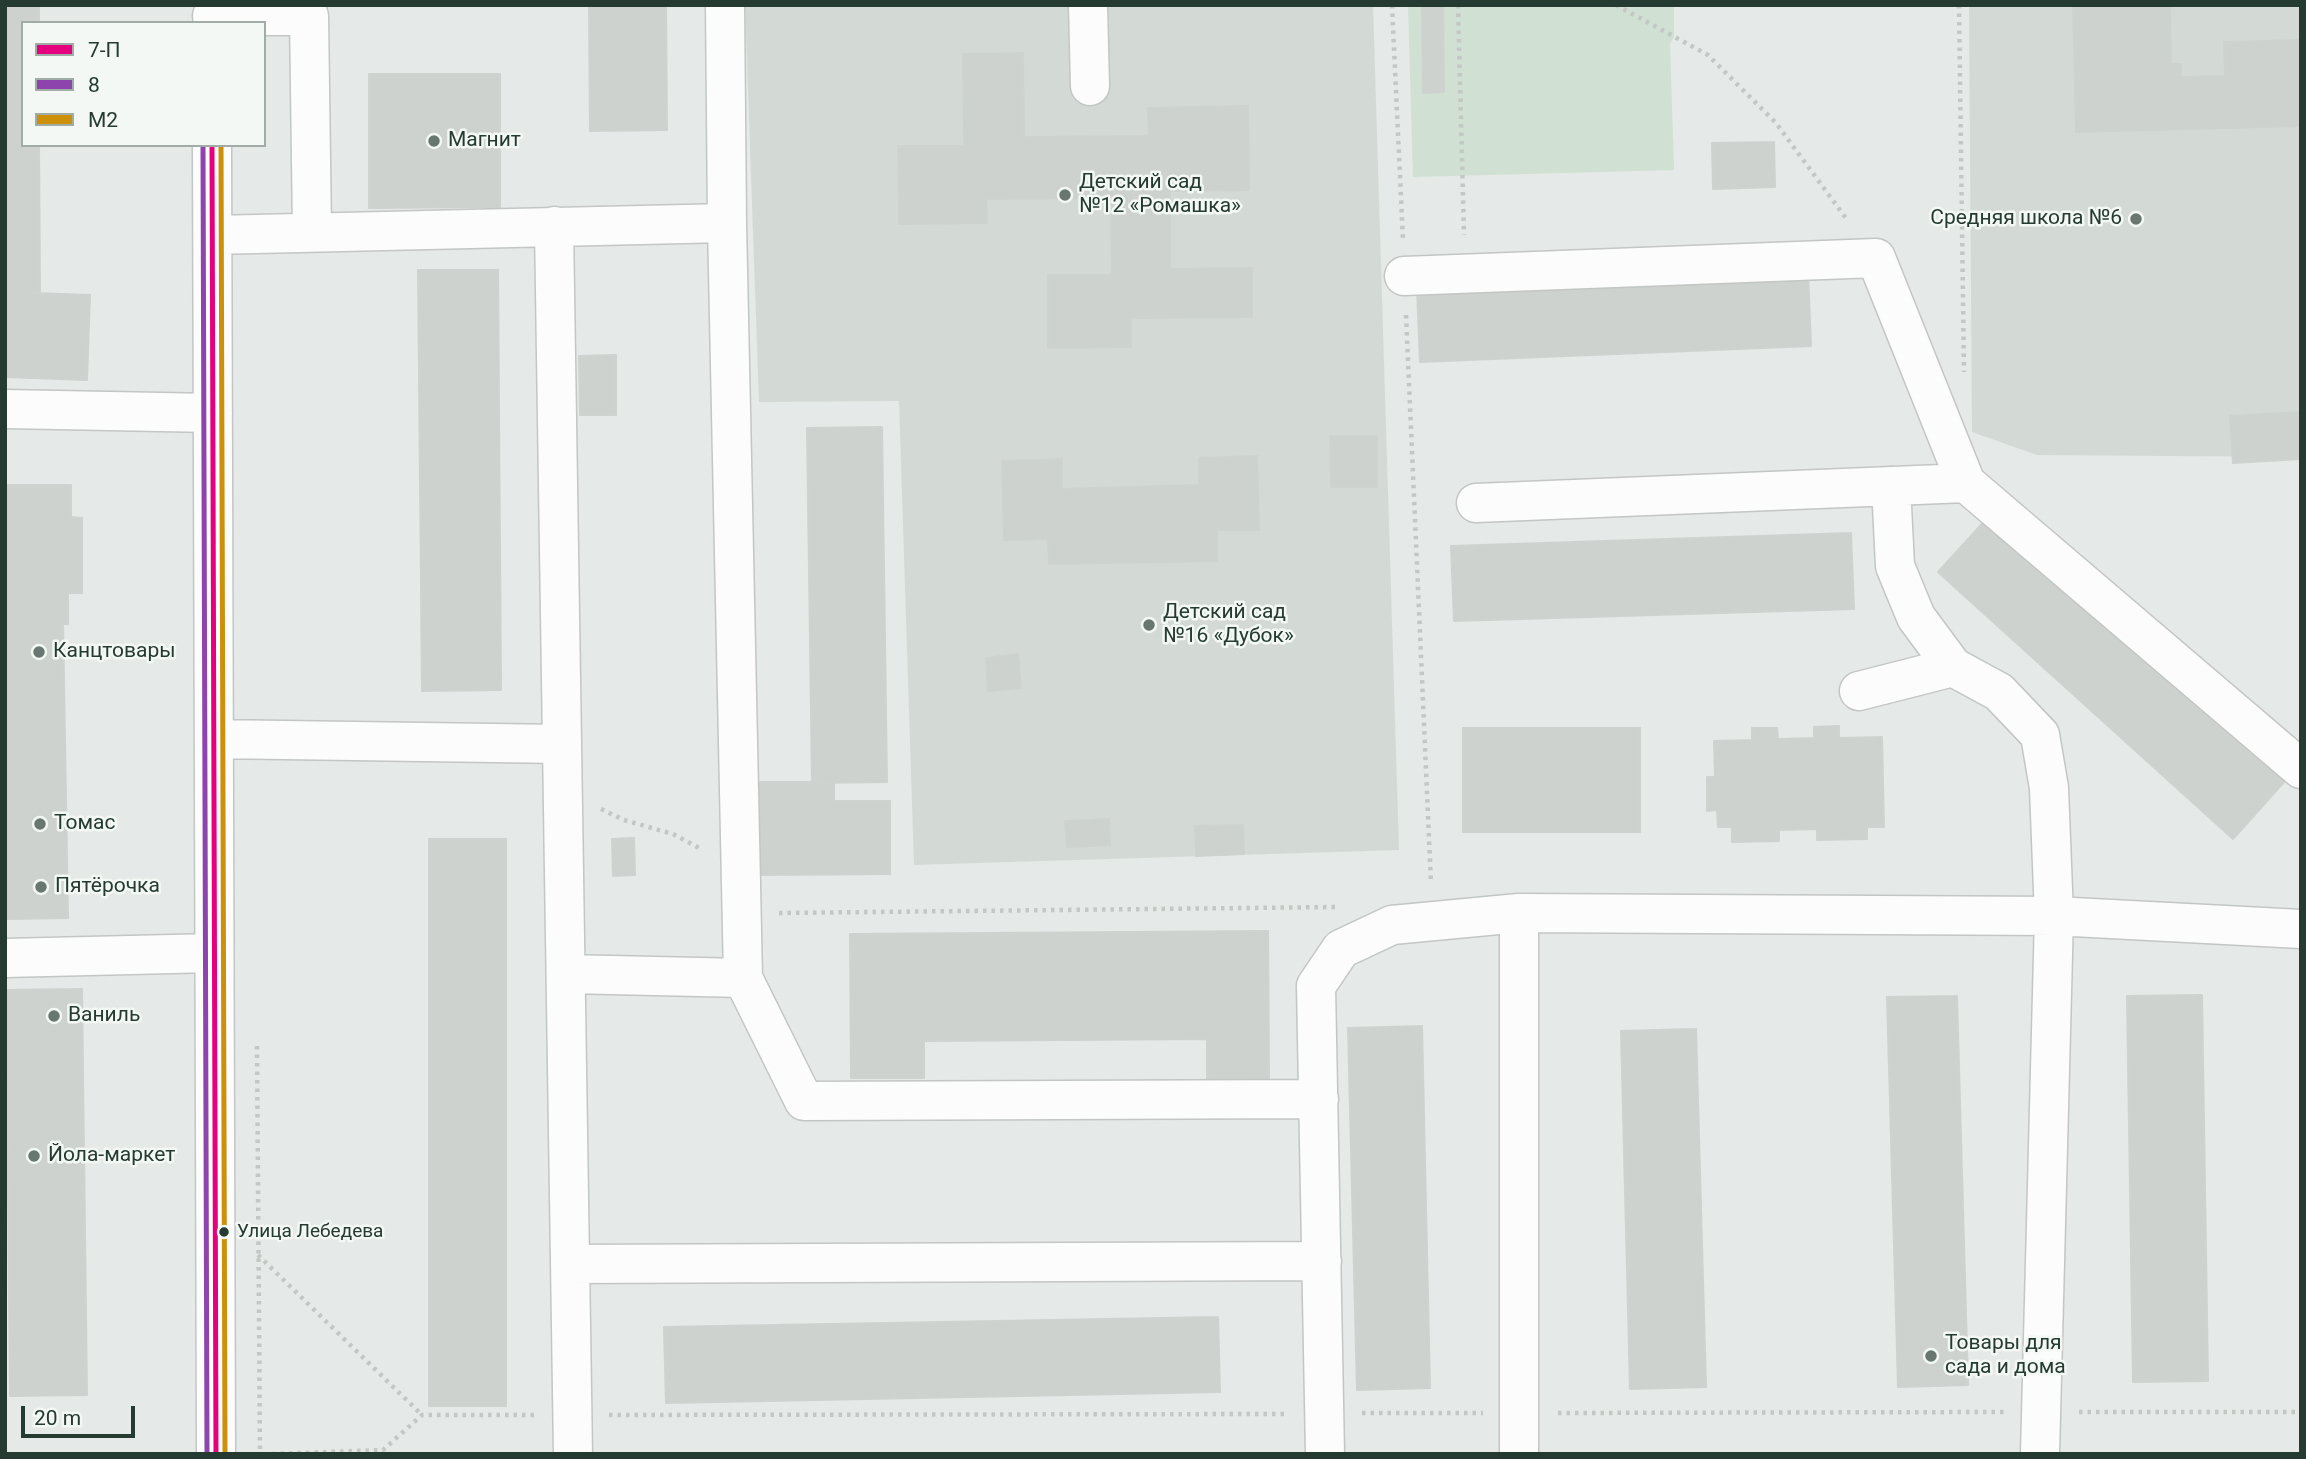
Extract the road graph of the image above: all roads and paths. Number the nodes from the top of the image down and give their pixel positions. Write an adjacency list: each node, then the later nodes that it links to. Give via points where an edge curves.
1 (725, 5): 10 (street)
2 (1088, 5): 8 (street)
3 (1392, 5): 16 (path)
4 (1458, 5): 15 (path)
5 (1616, 5): 14 (path, via 1708,55 1776,123)
6 (1959, 5): 17 (path)
7 (212, 15): 12 (street, via 309,16)
8 (1090, 86)
9 (212, 147): 13 (street)
10 (727, 223): 11 (street); 33 (street)
11 (554, 226): 12 (street); 26 (street)
12 (312, 232): 13 (street)
13 (213, 235): 19 (street)
14 (1876, 258): 15 (street); 20 (street)
15 (1465, 274): 16 (street)
16 (1405, 276): 30 (path)
17 (1965, 374)
18 (5, 410): 19 (street)
19 (213, 413): 25 (street)
20 (1966, 483): 21 (street); 27 (street)
21 (1891, 486): 22 (street); 23 (street, via 1895,566 1916,617)
22 (1476, 503)
23 (1953, 667): 24 (street); 34 (street, via 1999,691 2040,735 2049,788)
24 (1859, 691)
25 (214, 739): 26 (street); 36 (street)
26 (562, 744): 28 (street)
27 (2301, 769)
28 (563, 790): 29 (path, via 624,820 673,834); 38 (street)
29 (710, 853)
30 (1432, 892)
31 (1349, 907): 33 (path)
32 (1519, 913): 34 (street); 40 (street, via 1392,925 1341,949 1316,986); 48 (street)
33 (741, 914): 39 (street)
34 (2054, 916): 35 (street); 49 (street)
35 (2301, 929)
36 (214, 953): 37 (street); 44 (street)
37 (5, 958)
38 (566, 974): 39 (street); 43 (street)
39 (743, 978): 40 (street, via 804,1101)
40 (1318, 1099): 42 (street)
41 (258, 1255): 45 (path, via 422,1415 383,1450)
42 (1322, 1261): 43 (street); 47 (street)
43 (570, 1264): 46 (street)
44 (216, 1454)
45 (272, 1454)
46 (573, 1454)
47 (1325, 1454)
48 (1519, 1454)
49 (2040, 1454)

